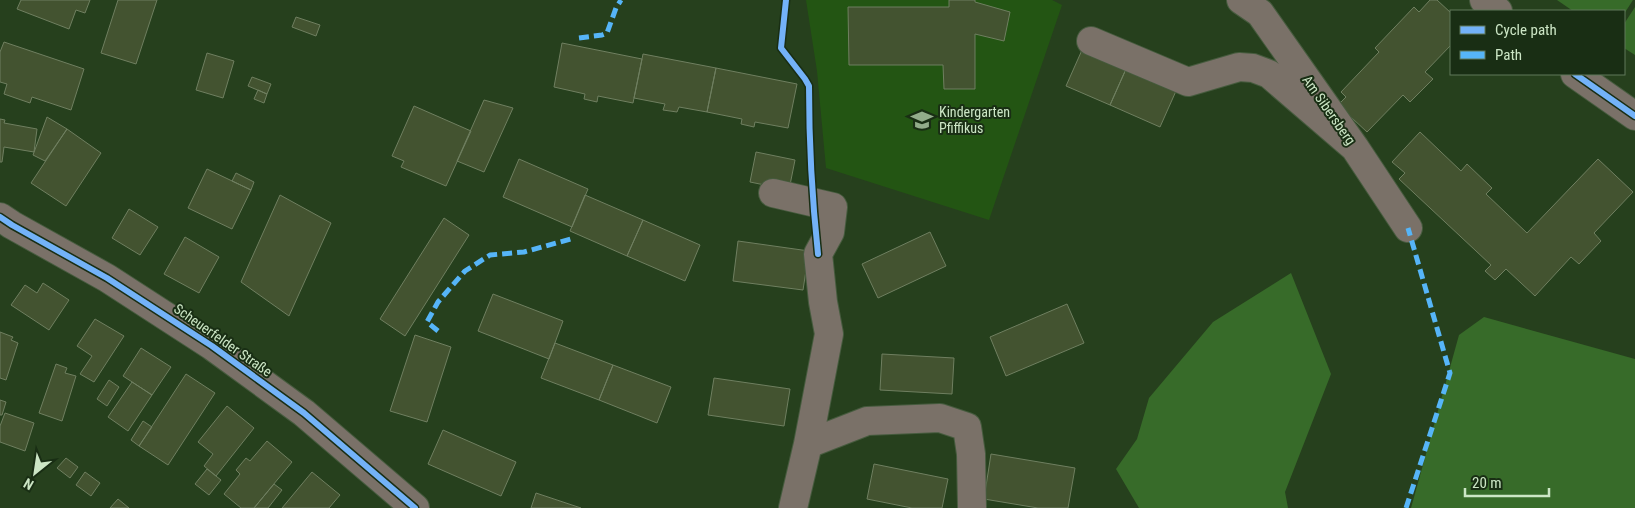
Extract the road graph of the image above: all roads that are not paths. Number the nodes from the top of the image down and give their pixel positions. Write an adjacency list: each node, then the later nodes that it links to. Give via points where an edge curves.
1 (1241, 0): 7 (street, Am Sibersberg, via 1260,13)
2 (1484, 0): 3 (street)
3 (1497, 10)
4 (1091, 42): 7 (street, via 1188,82 1239,67 1268,74)
5 (1576, 75): 6 (street)
6 (1635, 116)
7 (1355, 148): 10 (street, Am Sibersberg)
8 (773, 194): 11 (street, via 833,207 830,232 818,254 830,334)
9 (4, 225): 12 (street, Scheuerfelder Straße, via 106,278 212,346 304,413)
10 (1408, 228)
11 (808, 444): 13 (street); 14 (street, via 867,421 940,418 967,427)
12 (415, 508)
13 (793, 508)
14 (972, 508)

